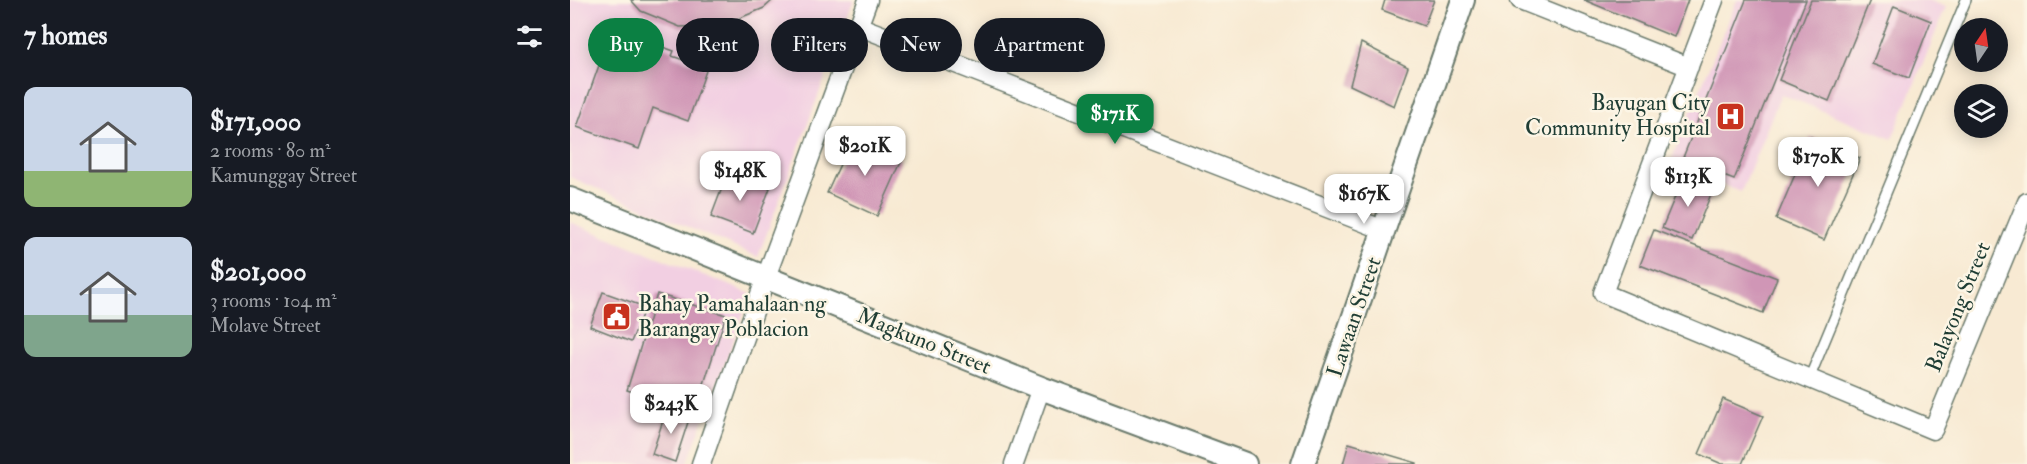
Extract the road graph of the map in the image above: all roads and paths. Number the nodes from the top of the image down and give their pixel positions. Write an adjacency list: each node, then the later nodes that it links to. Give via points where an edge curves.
1 (868, 0): 6 (street)
2 (1463, 0): 12 (street, Lawaan Street)
3 (1520, 0): 8 (street)
4 (1714, 0): 8 (street)
5 (1966, 0): 14 (lane)
6 (861, 18)
7 (868, 30): 12 (street)
8 (1689, 67): 14 (street, via 1603,293)
9 (841, 72): 13 (street)
10 (570, 199): 13 (street, Magkuno Street)
11 (2027, 202): 14 (street, Balayong Street, via 1933,430)
12 (1384, 230): 19 (street, Lawaan Street)
13 (766, 277): 15 (street, Magkuno Street); 16 (street)
14 (1809, 379)
15 (1041, 388): 17 (street); 18 (street, Magkuno Street)
16 (701, 464)
17 (1014, 464)
18 (1245, 464)
19 (1303, 464)

